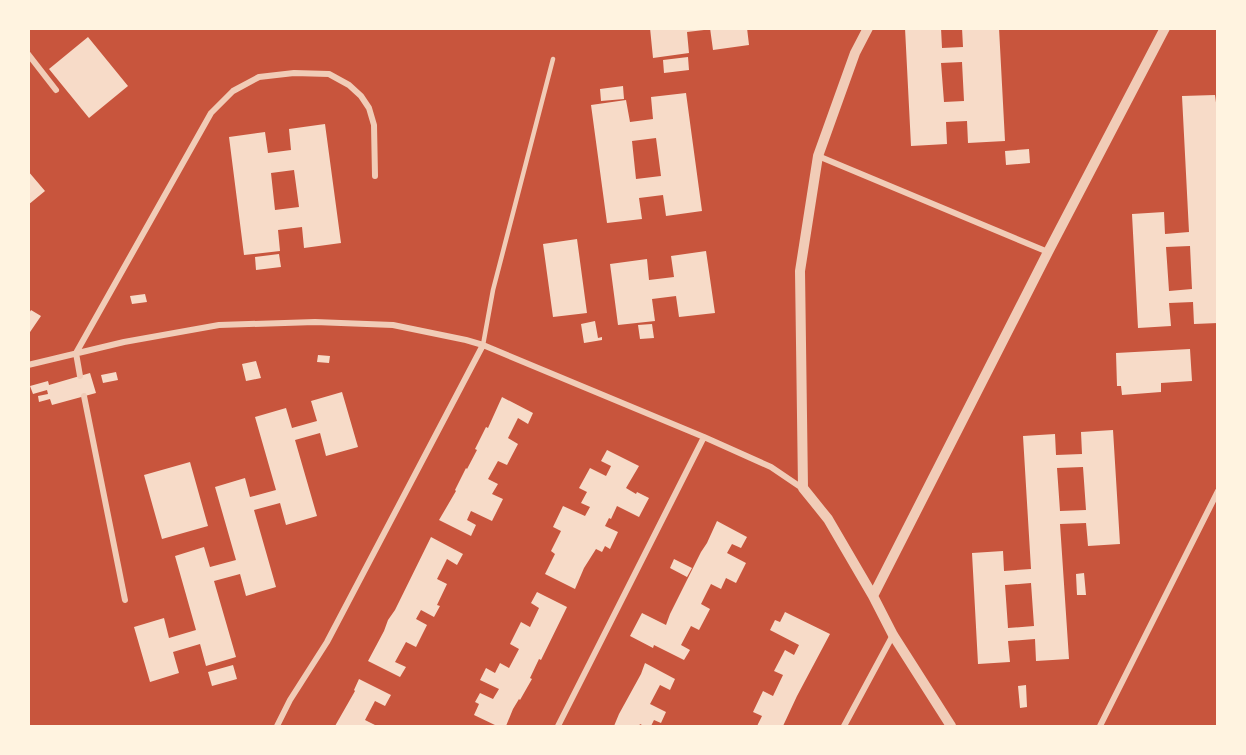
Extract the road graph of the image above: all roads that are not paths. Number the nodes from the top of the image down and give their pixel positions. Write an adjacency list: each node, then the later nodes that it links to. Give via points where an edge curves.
1 (868, 28): 6 (street, via 855,53)
2 (1165, 28): 8 (street)
3 (28, 54): 5 (street)
4 (553, 59): 9 (lane, via 493,290)
5 (56, 90)
6 (818, 156): 8 (street); 15 (street, via 800,271)
7 (375, 176): 10 (street, via 374,125 369,108 349,85 329,74 294,73 259,77 234,90 211,113)
8 (1048, 252): 17 (street)
9 (483, 345): 10 (street, via 393,325 315,322 219,325); 14 (street); 20 (street, via 327,642)
10 (76, 353): 11 (street); 12 (street)
11 (28, 365)
12 (80, 376)
13 (84, 396): 18 (street)
14 (704, 437): 15 (street, via 771,466); 21 (street)
15 (803, 488): 17 (street, via 828,519)
16 (1218, 491): 24 (street)
17 (873, 596): 19 (street)
18 (125, 600)
19 (893, 635): 22 (street); 23 (street)
20 (277, 726)
21 (558, 726)
22 (844, 726)
23 (951, 726)
24 (1100, 726)

